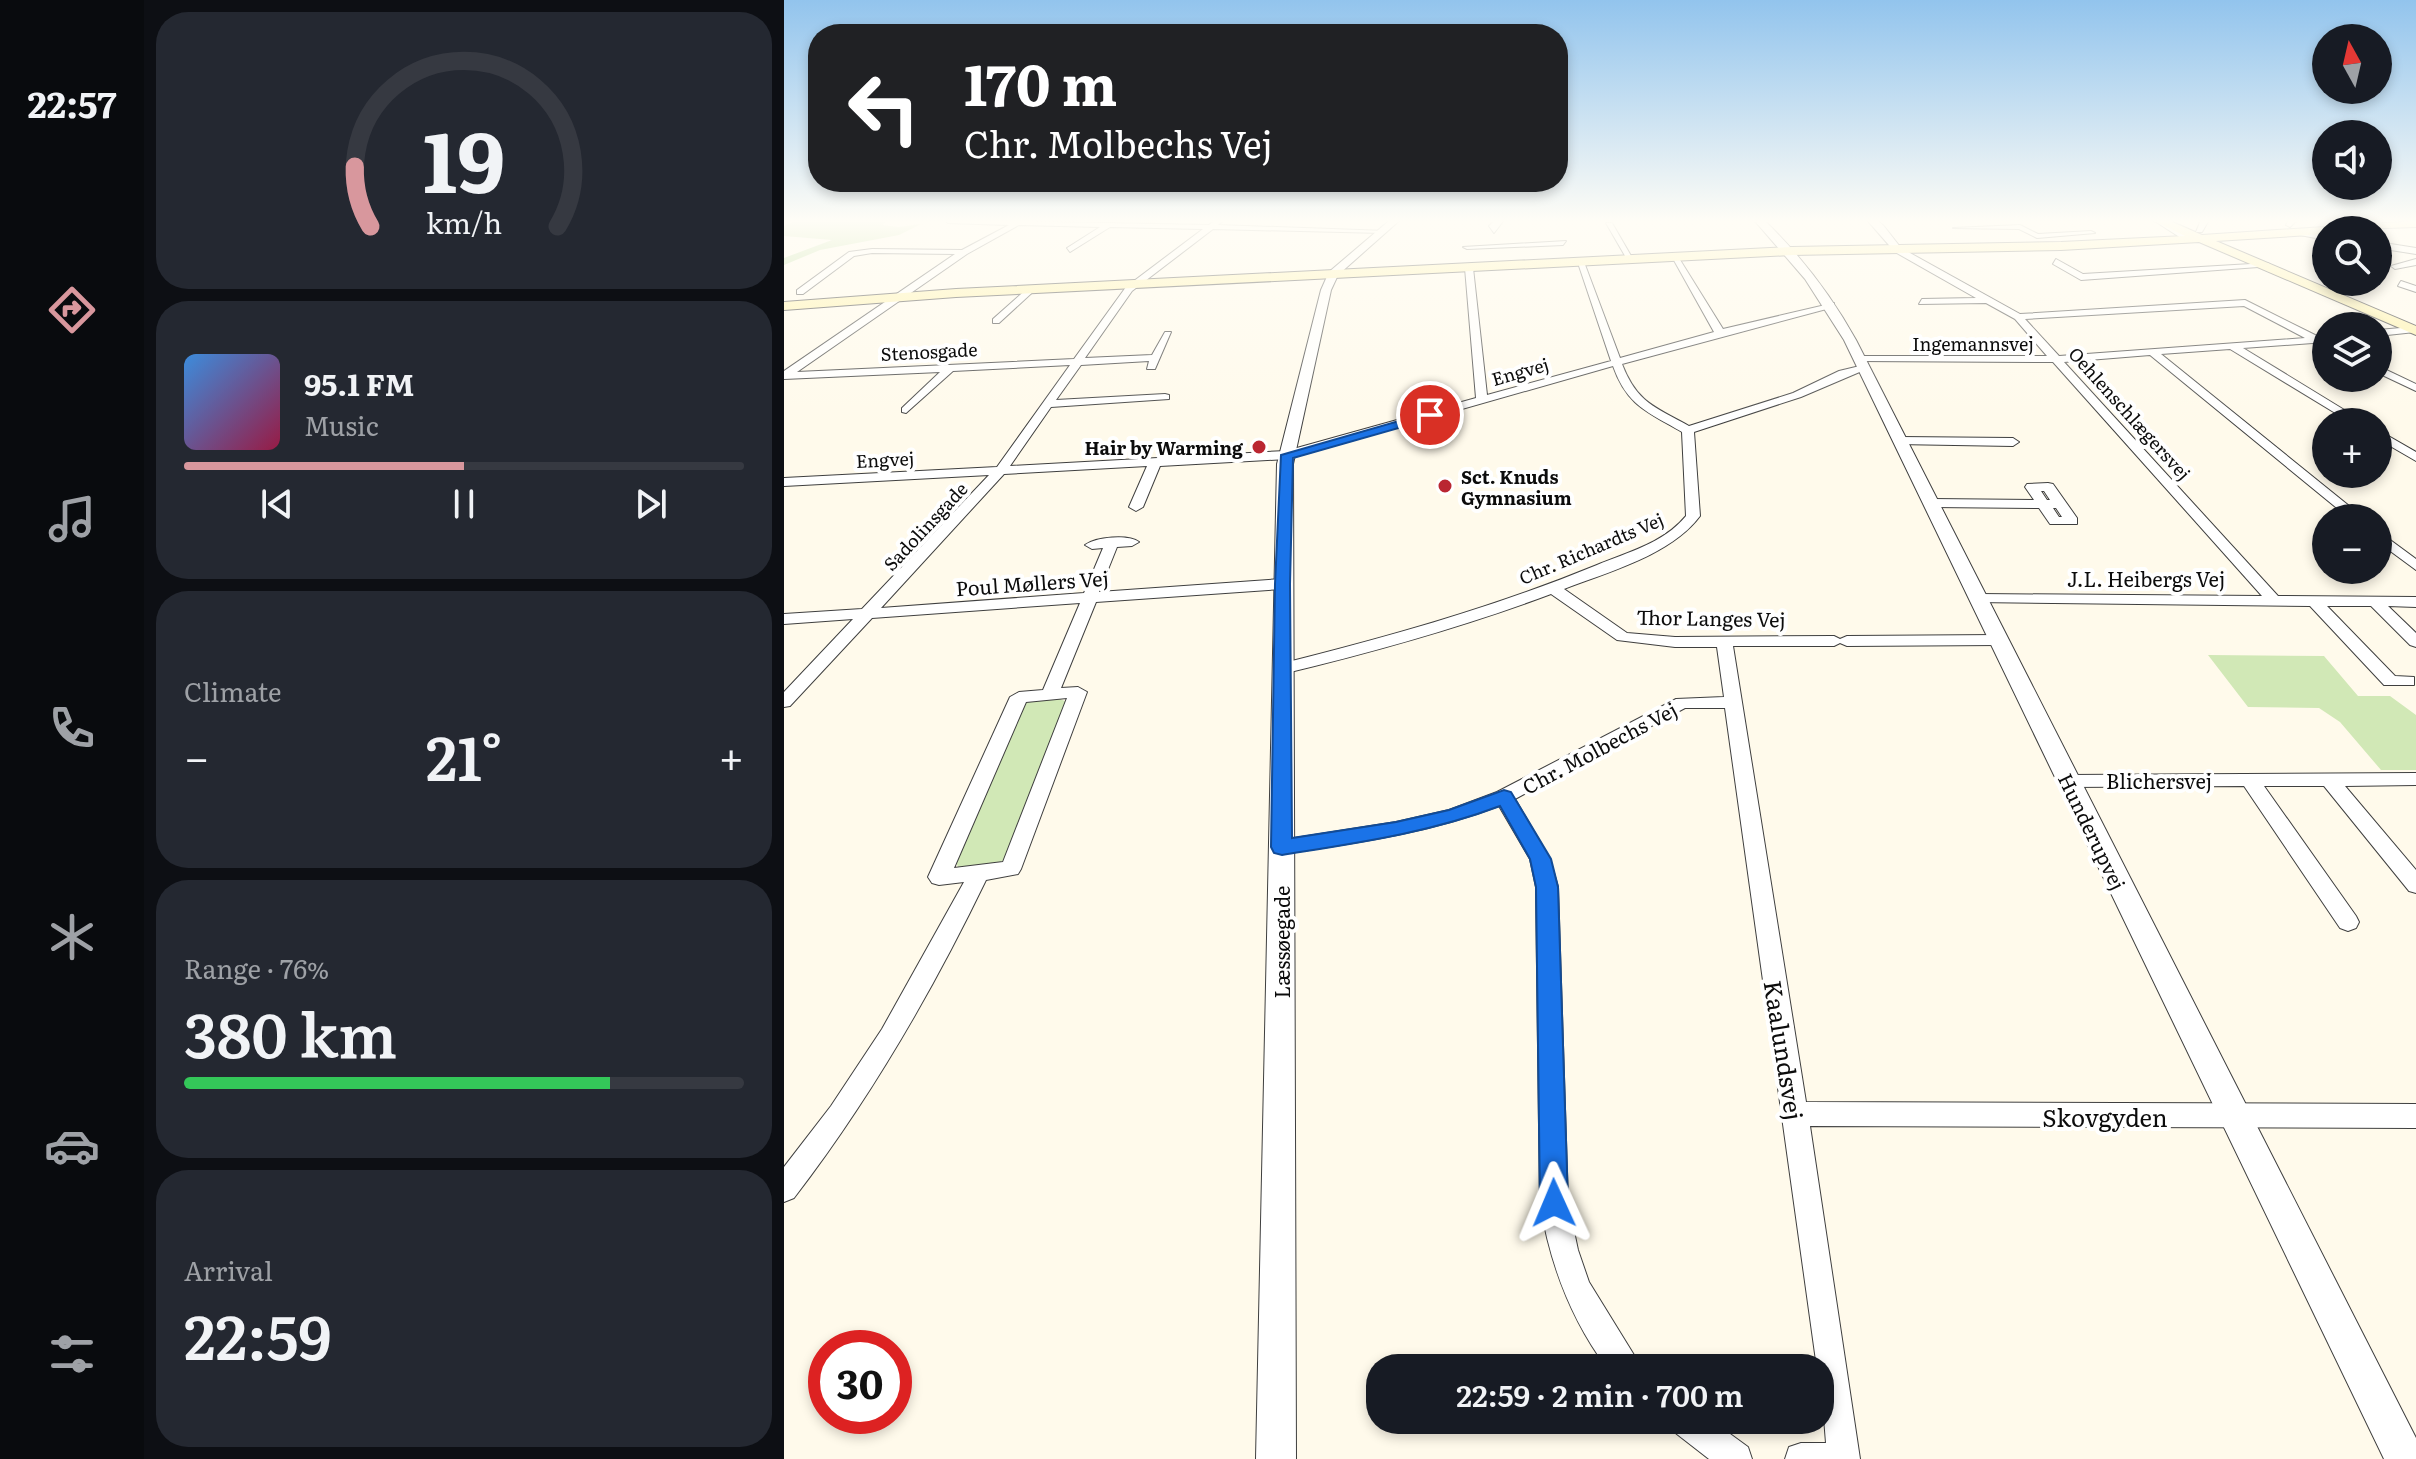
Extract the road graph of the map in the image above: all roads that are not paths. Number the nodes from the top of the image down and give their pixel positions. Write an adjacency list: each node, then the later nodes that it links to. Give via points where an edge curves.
1 (805, 288): 13 (street)
2 (912, 288): 14 (street)
3 (1055, 288): 12 (main road)
4 (1131, 288): 31 (street, Sadolinsgade)
5 (1328, 288): 48 (street, Læssøegade)
6 (1471, 288): 40 (street)
7 (1590, 288): 32 (street)
8 (1693, 288): 23 (street)
9 (1819, 288): 17 (street, Hunderupvej)
10 (1967, 288): 15 (street, Oehlenschlægersvej)
11 (2314, 288): 21 (main road)
12 (1032, 289): 14 (main road); 20 (street)
13 (800, 292)
14 (898, 298): 18 (main road); 36 (street)
15 (1988, 300): 16 (street); 19 (street, Oehlenschlægersvej)
16 (1922, 302)
17 (1831, 305): 23 (street, Engvej); 33 (street, Hunderupvej)
18 (784, 306)
19 (2018, 317): 25 (street, via 2245,303); 30 (street, Oehlenschlægersvej)
20 (996, 321)
21 (2414, 330): 22 (street)
22 (2392, 332)
23 (1720, 333): 32 (street, Engvej)
24 (1168, 334): 29 (street)
25 (2312, 336)
26 (2312, 342): 27 (street, Ingemannsvej)
27 (2232, 346): 28 (street, Ingemannsvej); 42 (street)
28 (2152, 352): 30 (street, Ingemannsvej); 56 (street)
29 (1156, 358): 31 (street); 35 (street)
30 (2057, 359): 33 (street, Ingemannsvej); 67 (street, Oehlenschlægersvej)
31 (1076, 362): 34 (street, Stenosgade); 41 (street, Sadolinsgade)
32 (1617, 363): 40 (street, Engvej); 44 (street, via 1632,396)
33 (1862, 364): 44 (street, via 1797,395); 45 (street, Hunderupvej)
34 (951, 367): 36 (street, Stenosgade); 43 (street)
35 (1150, 370)
36 (784, 376)
37 (2392, 376): 38 (street)
38 (2416, 388)
39 (1165, 397): 41 (street)
40 (1482, 401): 48 (street, Engvej)
41 (1048, 404): 51 (street, Sadolinsgade)
42 (2335, 408)
43 (906, 410)
44 (1688, 430): 64 (street, Chr. Richardts Vej, via 1695,506 1688,524 1666,541)
45 (1900, 441): 46 (street); 53 (street, Hunderupvej)
46 (2013, 442)
47 (2392, 442): 49 (street)
48 (1287, 455): 50 (street, Engvej); 63 (street, Læssøegade)
49 (2416, 457)
50 (1155, 463): 51 (street, Engvej); 57 (street)
51 (1000, 471): 52 (street, Engvej); 71 (street, Sadolinsgade)
52 (784, 482)
53 (1932, 503): 54 (street); 66 (street, Hunderupvej)
54 (2044, 504): 55 (street); 55 (street, via 2032,487 2048,487); 55 (street, via 2055,521 2072,521)
55 (2059, 504)
56 (2340, 504)
57 (1136, 507)
58 (1132, 542): 59 (street)
59 (1112, 543): 60 (street); 65 (street)
60 (1092, 545)
61 (2392, 546): 62 (street)
62 (2416, 566)
63 (1282, 584): 65 (street, Poul Møllers Vej); 76 (street, Læssøegade)
64 (1554, 589): 74 (street, Thor Langes Vej, via 1623,637); 76 (street, Chr. Richardts Vej, via 1460,621)
65 (1088, 598): 71 (street, Poul Møllers Vej); 78 (street)
66 (1979, 599): 67 (street, J.L. Heibergs Vej); 73 (street, Hunderupvej)
67 (2274, 601): 68 (street, J.L. Heibergs Vej)
68 (2314, 601): 69 (street, J.L. Heibergs Vej); 77 (street, via 2390,681)
69 (2374, 601): 70 (street, J.L. Heibergs Vej); 75 (street)
70 (2416, 602)
71 (867, 613): 72 (street, Poul Møllers Vej); 79 (street, Sadolinsgade)
72 (784, 619)
73 (1999, 640): 74 (street, Thor Langes Vej); 84 (street, Hunderupvej)
74 (1724, 642): 80 (street, Kaalundsvej)
75 (2416, 642)
76 (1282, 669): 86 (street, Læssøegade)
77 (2408, 681)
78 (1050, 694): 87 (street, via 1078,692 1011,869); 87 (street, via 1019,697 939,877)
79 (784, 702)
80 (1733, 702): 85 (street, Chr. Molbechs Vej, via 1682,703); 90 (street, Kaalundsvej)
81 (2329, 779): 82 (street, Blichersvej); 83 (street, Blichersvej); 88 (street)
82 (2416, 779)
83 (2249, 780): 84 (street, Blichersvej); 89 (street)
84 (2068, 781): 91 (street, Hunderupvej)
85 (1504, 797): 86 (street, Chr. Molbechs Vej, via 1396,829); 94 (street, via 1540,859 1547,887 1554,1203 1560,1246 1575,1290)
86 (1282, 847): 96 (street, Læssøegade)
87 (979, 873): 93 (street, via 875,1067)
88 (2416, 885)
89 (2348, 922)
90 (1794, 1114): 91 (street, Skovgyden); 100 (street, Kaalundsvej)
91 (2234, 1116): 92 (street, Skovgyden); 101 (street, Hunderupvej)
92 (2416, 1116)
93 (784, 1189)
94 (1615, 1354)
95 (1703, 1434): 97 (street)
96 (1276, 1459)
97 (1736, 1459)
98 (1801, 1459): 99 (street)
99 (1825, 1459)
100 (1844, 1459)
101 (2405, 1459)

